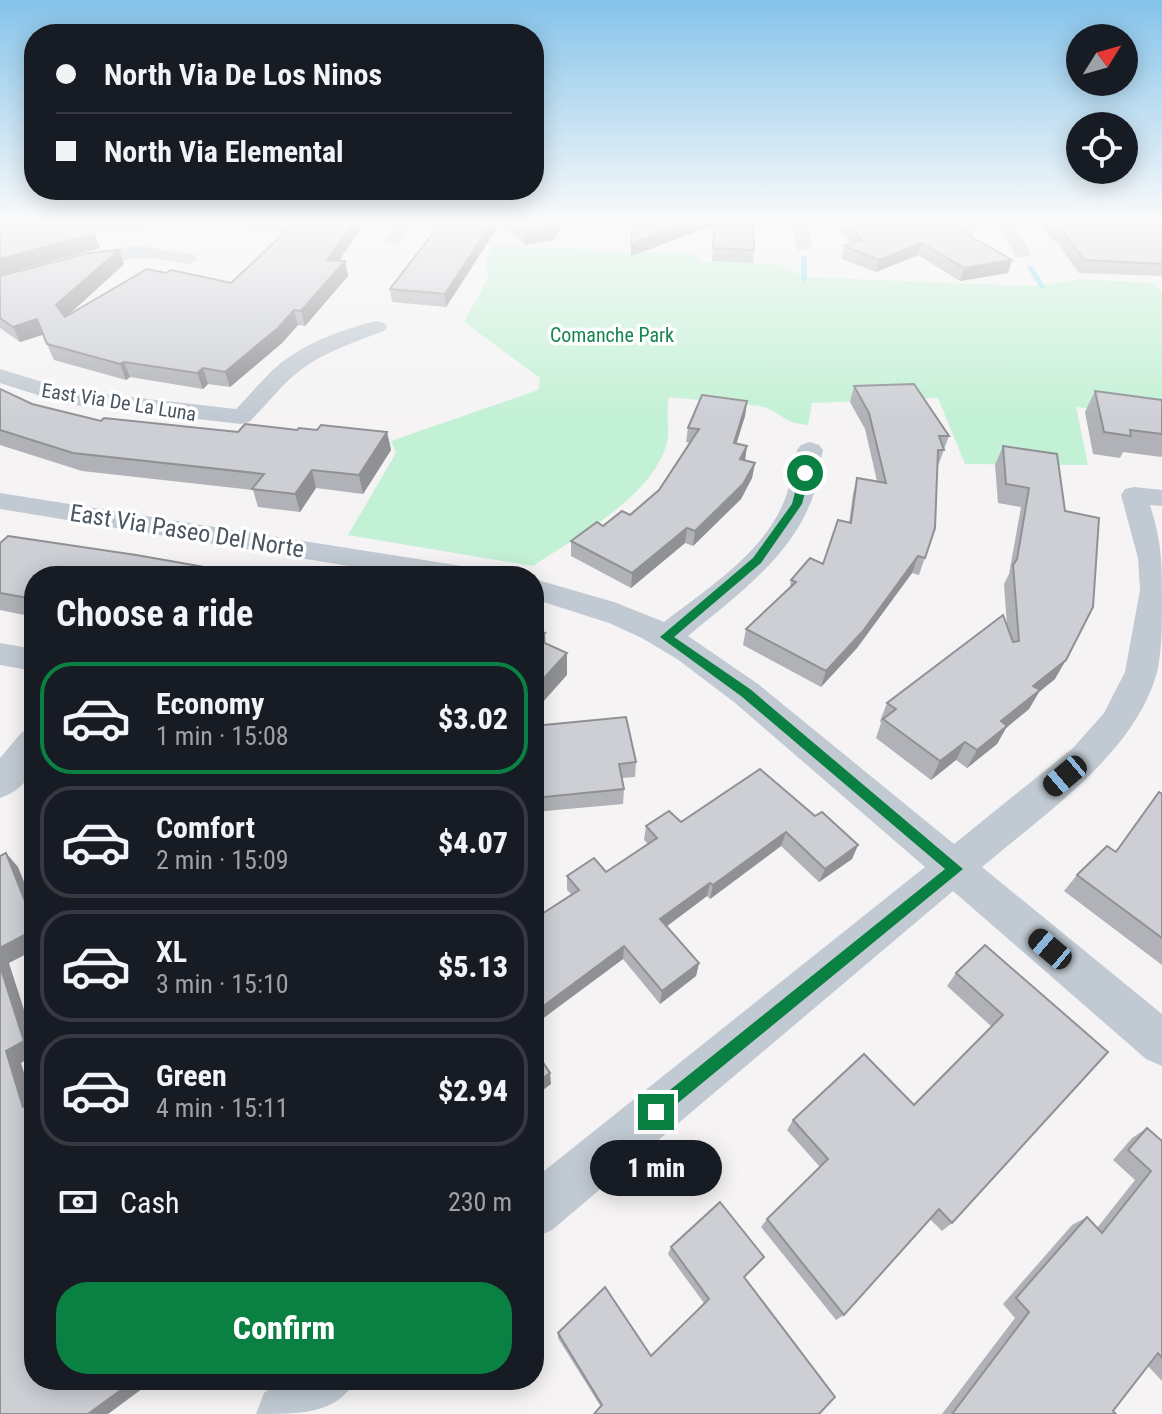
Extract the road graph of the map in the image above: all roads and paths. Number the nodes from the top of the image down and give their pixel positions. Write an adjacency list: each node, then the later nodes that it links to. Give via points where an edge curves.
1 (377, 327): 2 (street, East Via De La Luna, via 308,355 272,382 241,417 66,397)
2 (0, 376)
3 (810, 450): 8 (street, via 797,504 783,529 757,561)
4 (1162, 498): 13 (street, via 1134,495 1155,590 1141,672 1117,721 1086,758)
5 (5, 507): 6 (street, East Via Paseo Del Norte)
6 (401, 566)
7 (544, 592): 8 (street)
8 (666, 637): 13 (street, via 746,693)
9 (0, 654): 10 (street)
10 (24, 658)
11 (24, 754): 12 (street)
12 (0, 783)
13 (956, 869): 14 (street); 15 (street)
14 (1162, 1043)
15 (544, 1204)
16 (315, 1390): 17 (street)
17 (285, 1414)

